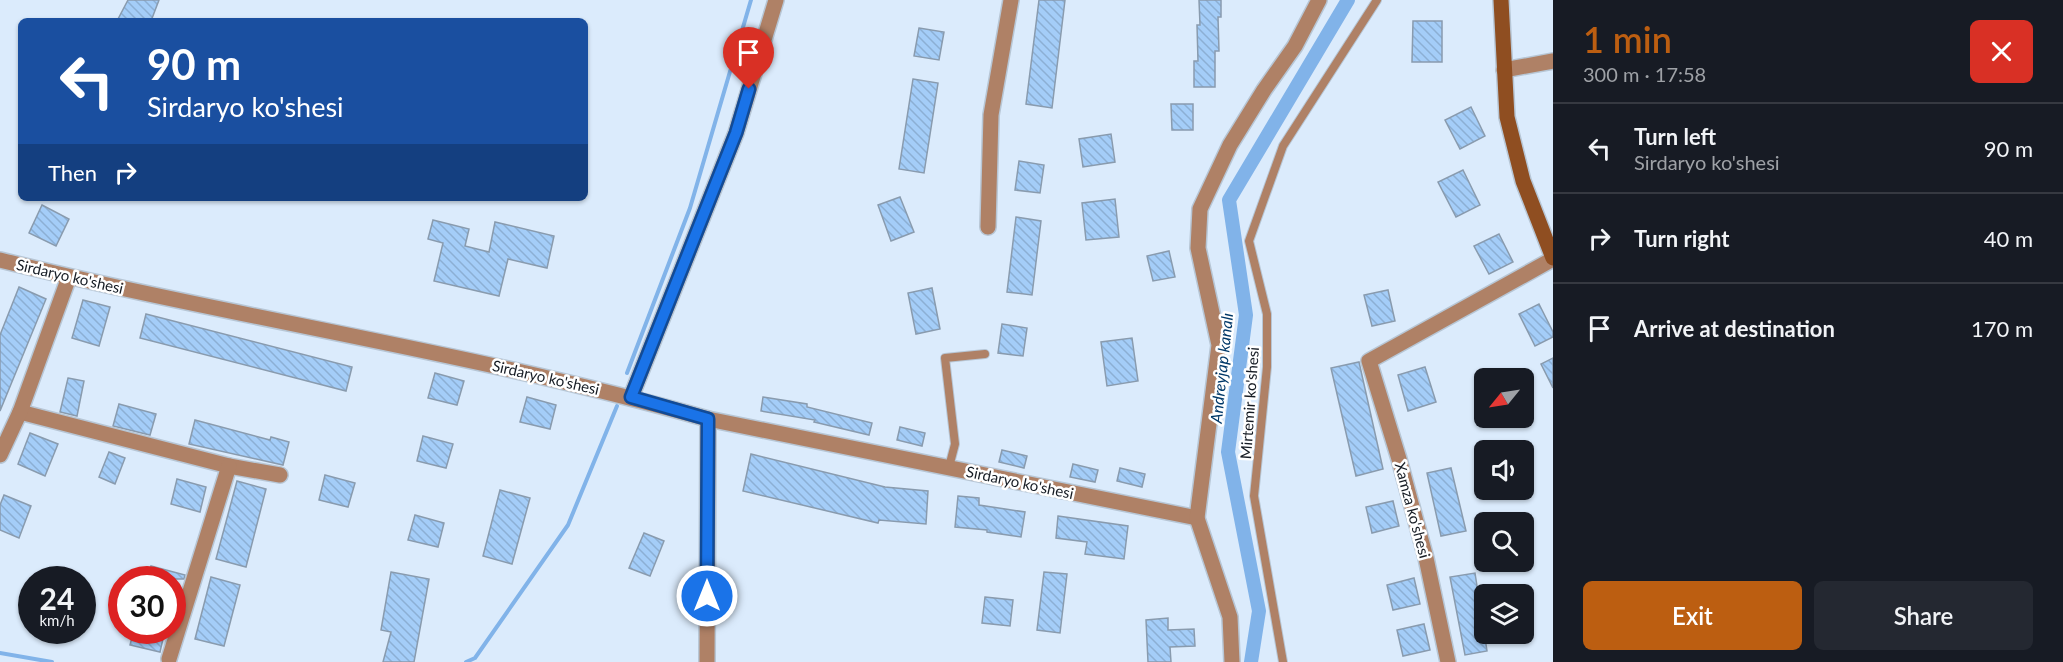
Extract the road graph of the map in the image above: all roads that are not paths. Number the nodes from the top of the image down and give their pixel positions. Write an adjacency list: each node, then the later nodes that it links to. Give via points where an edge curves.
1 (776, 0): 13 (street, via 736,133)
2 (1011, 0): 8 (street, via 991,115)
3 (1319, 0): 20 (street, via 1295,46 1230,145 1200,209 1198,248 1219,345)
4 (1377, 0): 24 (lane, Mirtemir ko'shesi, via 1283,146 1249,241 1267,314 1267,366 1254,496)
5 (1501, 0): 7 (street)
6 (1553, 62): 7 (street)
7 (1504, 70): 9 (street, via 1507,117 1523,182)
8 (988, 227)
9 (1553, 259): 25 (street, Xamza ko'shesi, via 1369,361 1423,547)
10 (0, 260): 11 (street, Sirdaryo ko'shesi)
11 (69, 277): 13 (street, Sirdaryo ko'shesi, via 454,356); 14 (street)
12 (985, 354): 18 (lane, via 945,358 955,444)
13 (631, 397): 15 (street, Sirdaryo ko'shesi)
14 (20, 412): 16 (street); 17 (street)
15 (708, 419): 18 (street, Sirdaryo ko'shesi); 22 (street)
16 (0, 455)
17 (229, 466): 19 (street); 21 (street)
18 (949, 467): 20 (street, Sirdaryo ko'shesi)
19 (280, 475)
20 (1197, 518): 23 (street, via 1230,617)
21 (169, 659)
22 (707, 662)
23 (1232, 662)
24 (1284, 662)
25 (1448, 662)

